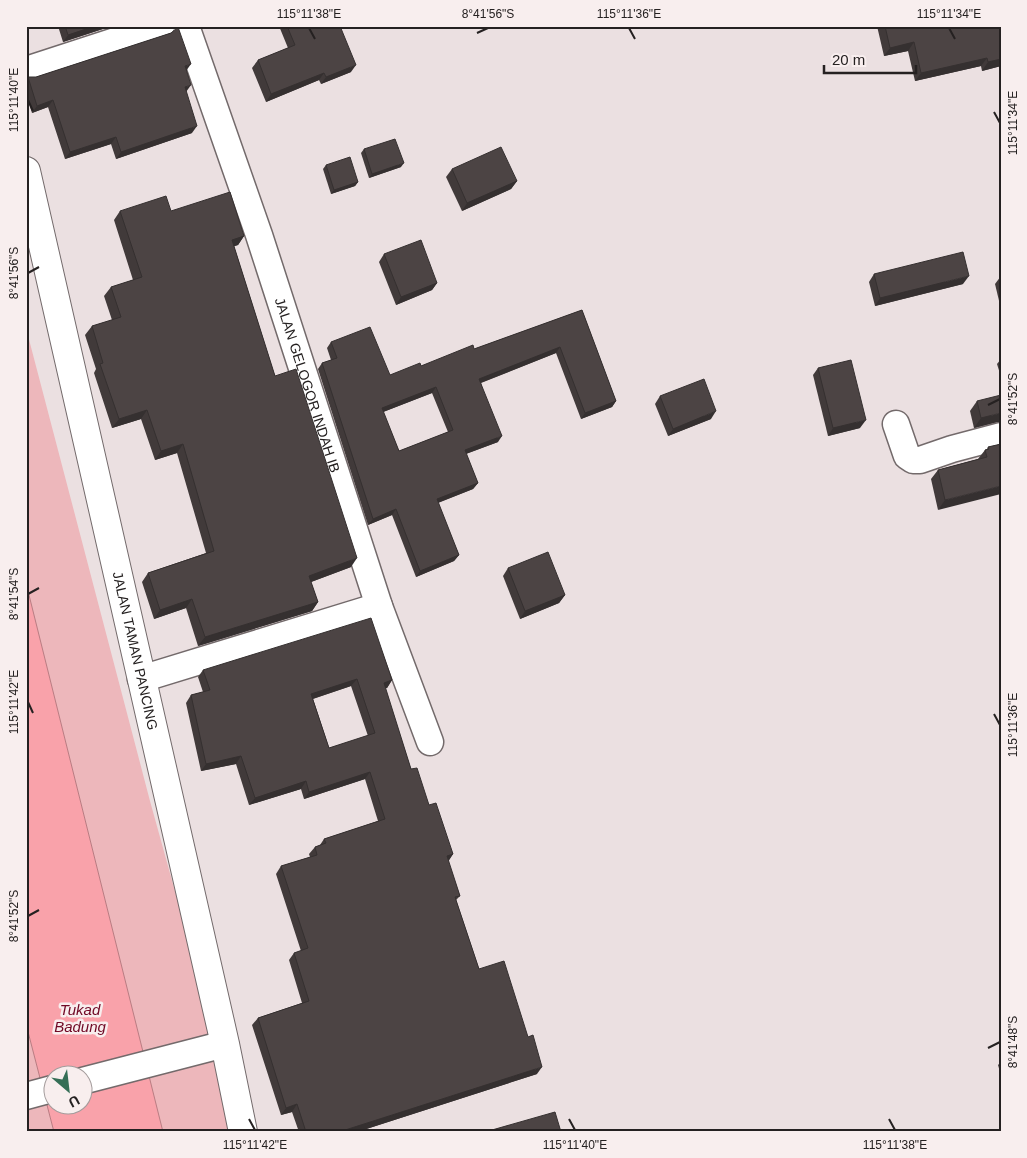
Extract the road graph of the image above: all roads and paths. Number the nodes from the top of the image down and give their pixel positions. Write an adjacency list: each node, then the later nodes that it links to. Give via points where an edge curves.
1 (161, 26): 3 (street)
2 (186, 26): 7 (street, JALAN GELOGOR INDAH IB)
3 (26, 70)
4 (26, 171): 8 (street, JALAN TAMAN PANCING)
5 (896, 424): 6 (street, via 907,456 913,460)
6 (1001, 436)
7 (380, 606): 8 (street); 9 (street, JALAN GELOGOR INDAH IB)
8 (141, 679): 10 (street, JALAN TAMAN PANCING)
9 (430, 742)
10 (212, 1048): 11 (street); 12 (street, JALAN TAMAN PANCING)
11 (92, 1078)
12 (243, 1132)

